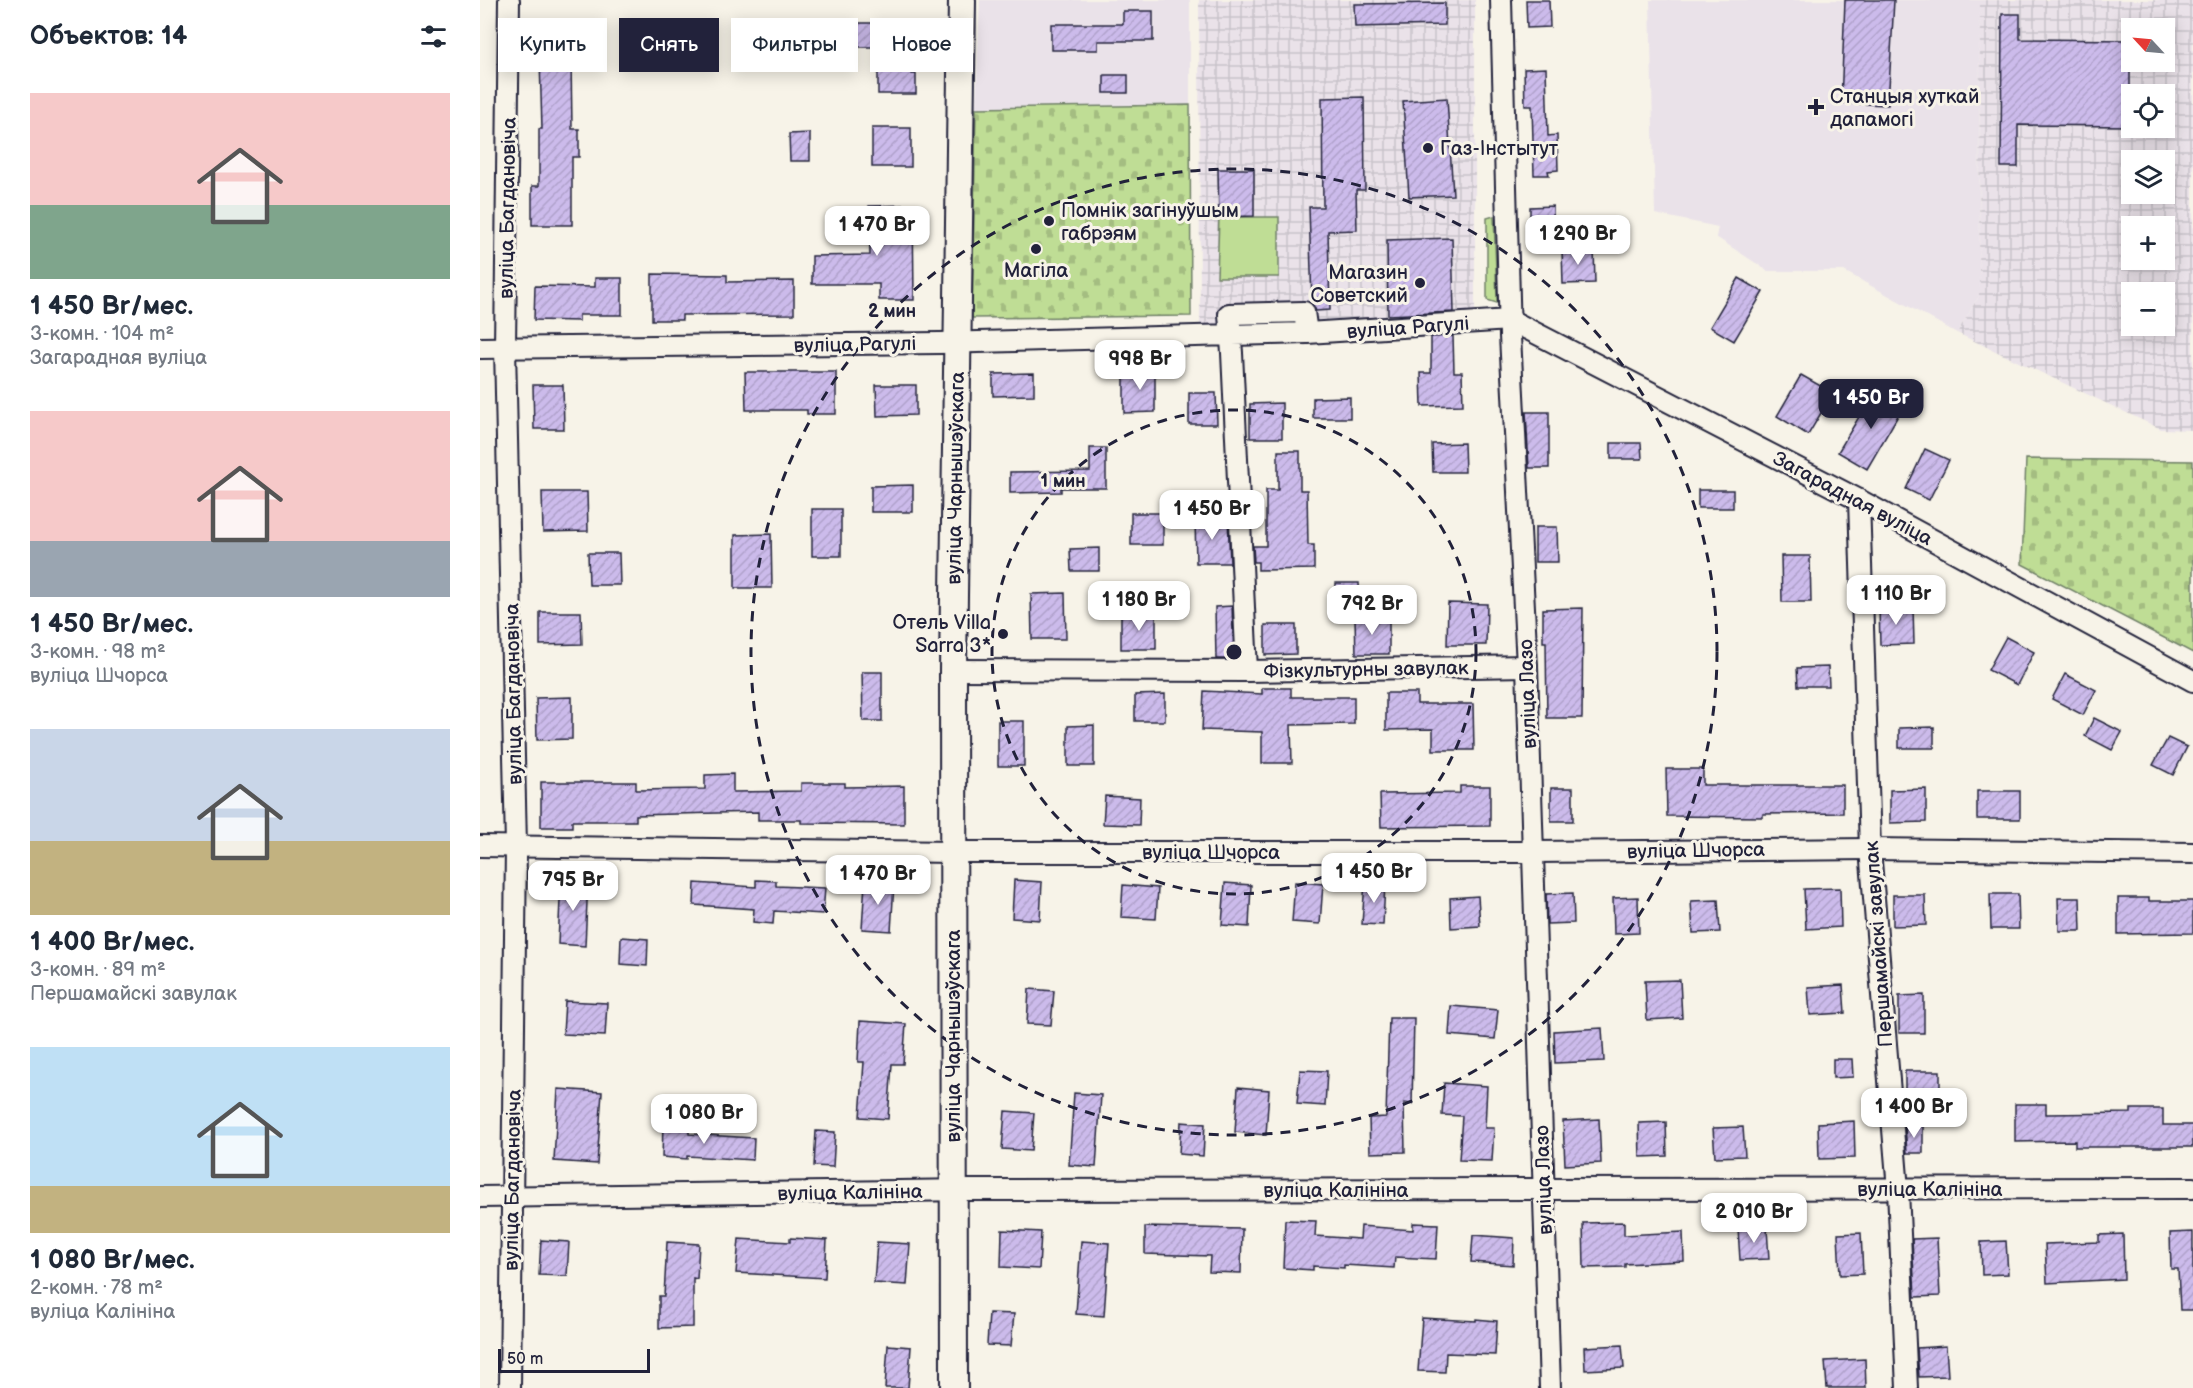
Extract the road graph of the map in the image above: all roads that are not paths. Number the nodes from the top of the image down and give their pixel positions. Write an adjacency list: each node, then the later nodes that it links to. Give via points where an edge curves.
1 (509, 0): 8 (street, вуліца Багдановіча)
2 (962, 0): 6 (main road, вуліца Чарнышэўскага)
3 (1501, 0): 4 (street, вуліца Лазо)
4 (1510, 320): 5 (street, вуліца Рагулі); 9 (street, Загарадная вуліца); 10 (street, вуліца Лазо)
5 (1230, 334): 6 (street, вуліца Рагулі); 12 (street)
6 (956, 343): 8 (street, вуліца Рагулі); 11 (main road, вуліца Чарнышэўскага)
7 (480, 348): 8 (street, вуліца Рагулі)
8 (505, 348): 15 (street, вуліца Багдановіча)
9 (1859, 500): 13 (street, Загарадная вуліца); 16 (street, Першамайскі завулак)
10 (1527, 666): 12 (street, Фізкультурны завулак); 18 (street, вуліца Лазо)
11 (953, 670): 12 (street, Фізкультурны завулак); 17 (main road, вуліца Чарнышэўскага)
12 (1247, 671)
13 (2193, 681)
14 (480, 846): 15 (street, вуліца Шчорса)
15 (516, 846): 17 (street, вуліца Шчорса); 25 (street, вуліца Багдановіча)
16 (1870, 849): 18 (street, вуліца Шчорса); 19 (street, вуліца Шчорса); 22 (street, Першамайскі завулак)
17 (954, 852): 18 (street, вуліца Шчорса); 23 (main road, вуліца Чарнышэўскага)
18 (1532, 852): 21 (street, вуліца Лазо)
19 (2193, 854)
20 (2193, 1188): 22 (street, вуліца Калініна)
21 (1543, 1190): 22 (street, вуліца Калініна); 23 (street, вуліца Калініна); 28 (street, вуліца Лазо)
22 (1898, 1190): 29 (street, Першамайскі завулак)
23 (952, 1191): 25 (street, вуліца Калініна); 27 (main road, вуліца Чарнышэўскага)
24 (480, 1197): 25 (street, вуліца Калініна)
25 (512, 1197): 26 (street, вуліца Багдановіча)
26 (510, 1388)
27 (954, 1388)
28 (1550, 1388)
29 (1907, 1388)

